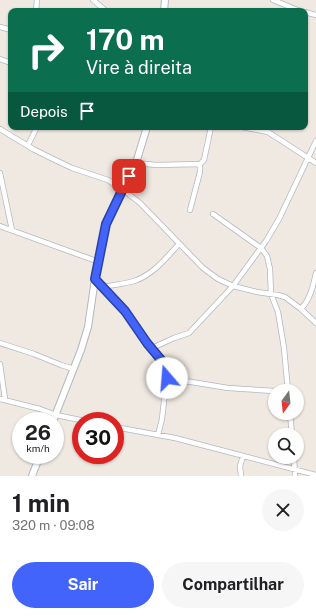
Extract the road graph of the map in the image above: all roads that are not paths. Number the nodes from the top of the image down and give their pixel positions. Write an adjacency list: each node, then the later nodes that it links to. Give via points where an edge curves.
1 (93, 0): 3 (street)
2 (273, 0): 4 (street)
3 (102, 8)
4 (293, 8)
5 (0, 129): 11 (street)
6 (36, 130): 11 (street)
7 (146, 130): 14 (street)
8 (210, 130): 15 (street, via 204,160)
9 (258, 130): 12 (street, via 268,132)
10 (316, 141): 12 (street)
11 (28, 145): 17 (street, via 72,168 108,180)
12 (308, 158): 13 (street); 23 (street, via 279,219)
13 (316, 163)
14 (136, 164): 15 (street); 17 (street)
15 (200, 164): 18 (street)
16 (0, 173): 21 (street)
17 (122, 189): 22 (street, via 140,203); 24 (street, via 106,224)
18 (190, 210)
19 (213, 214): 23 (street)
20 (0, 226): 21 (street)
21 (12, 230): 24 (street)
22 (179, 244): 27 (street, via 218,280); 28 (street, via 144,277 133,282)
23 (261, 248): 27 (street); 29 (street, via 267,256 270,269)
24 (99, 262): 26 (street)
25 (316, 272): 30 (street, via 310,295)
26 (95, 279): 28 (street); 35 (street, via 88,327)
27 (233, 286): 29 (street); 33 (street, via 189,333)
28 (103, 287): 33 (street, via 125,311)
29 (271, 294): 30 (street, via 285,297); 37 (street, via 278,312)
30 (301, 309): 31 (street)
31 (316, 323)
32 (0, 343): 35 (street)
33 (152, 348): 36 (street, via 162,361)
34 (0, 364): 39 (street)
35 (74, 369): 41 (street)
36 (167, 378): 38 (street, via 228,388); 43 (street)
37 (287, 384)
38 (268, 391)
39 (2, 399): 40 (street)
40 (45, 412)
41 (56, 412)
42 (124, 429): 43 (street)
43 (158, 435): 44 (street)
44 (243, 456): 47 (street); 50 (street)
45 (37, 464): 49 (street)
46 (295, 464): 47 (street)
47 (295, 470): 48 (street); 51 (street)
48 (316, 475)
49 (33, 476)
50 (241, 476)
51 (295, 476)

